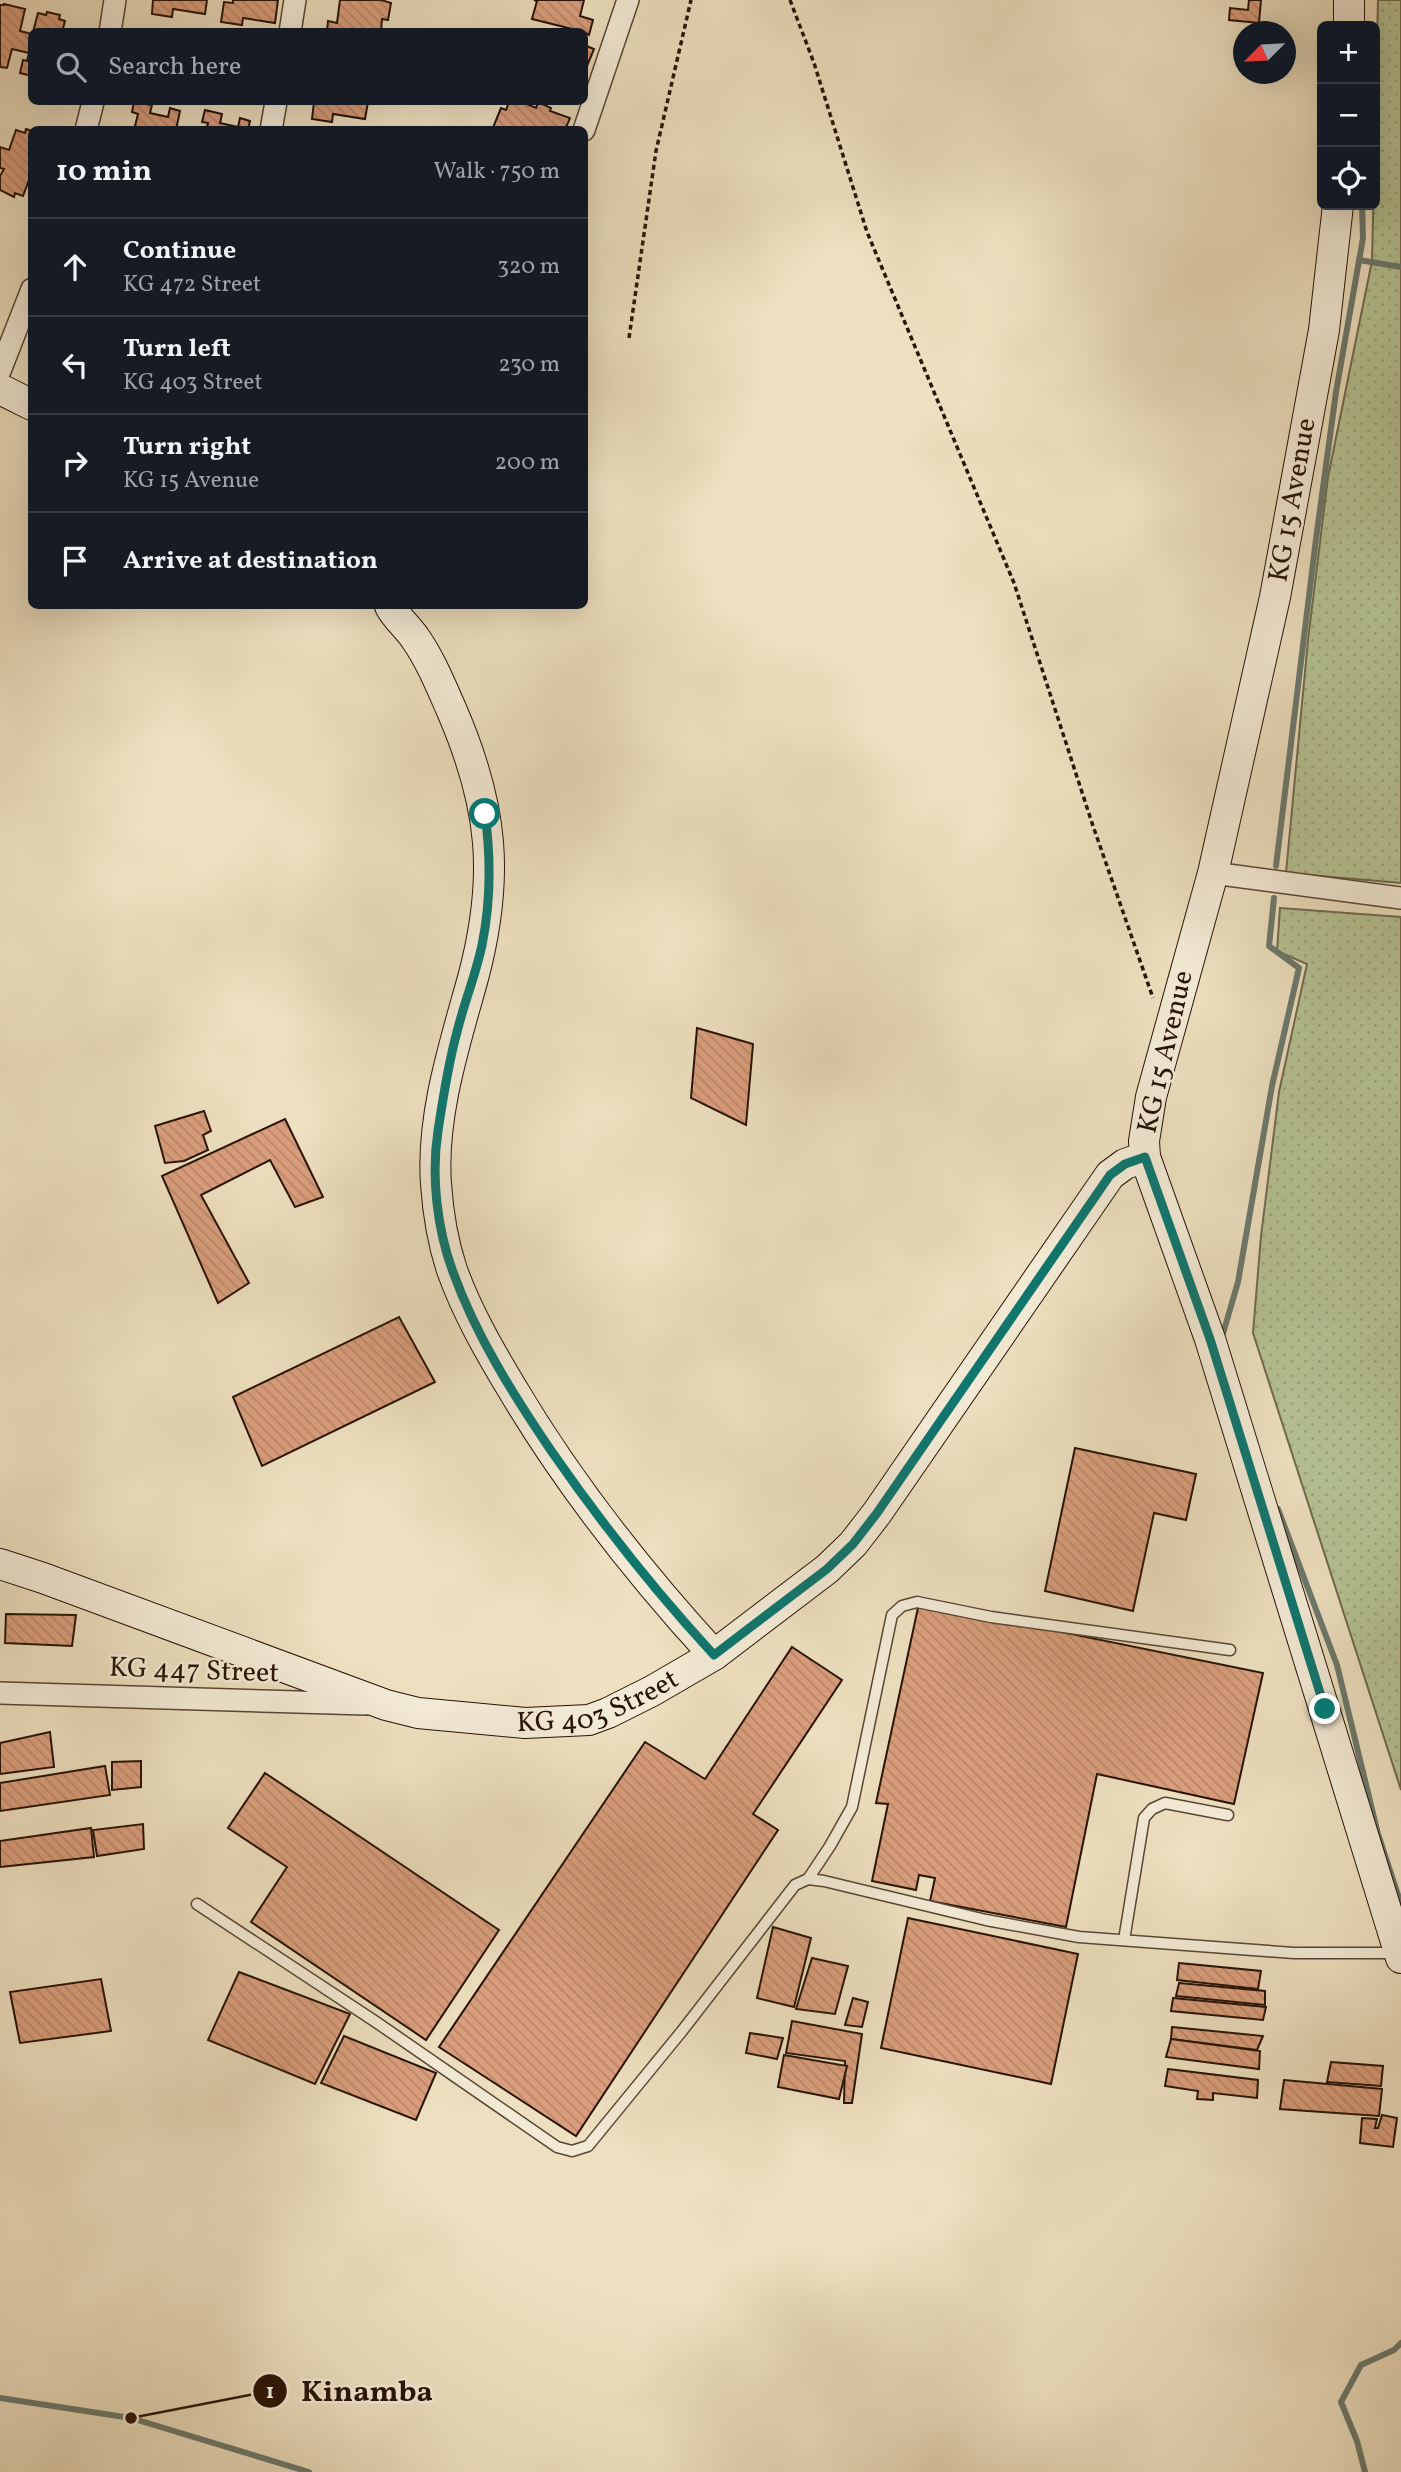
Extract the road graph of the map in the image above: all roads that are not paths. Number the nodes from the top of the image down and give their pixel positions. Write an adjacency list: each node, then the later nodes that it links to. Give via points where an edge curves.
1 (115, 0): 6 (street)
2 (295, 0): 7 (street)
3 (628, 0): 12 (street)
4 (1349, 0): 5 (main road)
5 (1349, 21)
6 (111, 28)
7 (291, 28)
8 (92, 105): 10 (street)
9 (275, 105): 11 (street)
10 (87, 126)
11 (272, 126)
12 (585, 126)
13 (1337, 210): 19 (main road, KG 15 Avenue, via 1324,330 1292,511)
14 (28, 299): 15 (street)
15 (0, 371)
16 (0, 389): 17 (main road)
17 (28, 403)
18 (392, 609): 24 (main road, via 415,638 460,730 475,772 490,850 482,945 456,1033 435,1160 438,1207 452,1270 469,1311 531,1422 599,1520)
19 (1213, 873): 20 (street); 21 (main road, KG 15 Avenue, via 1151,1097)
20 (1401, 898)
21 (1145, 1157): 24 (main road, KG 403 Street, via 1110,1175 853,1544); 31 (main road, KG 15 Avenue, via 1210,1339)
22 (0, 1564): 26 (main road, KG 403 Street)
23 (1230, 1650): 28 (lane, via 991,1617 933,1604 902,1605 892,1615 852,1807)
24 (714, 1655): 26 (main road, KG 403 Street, via 589,1720 480,1720)
25 (0, 1693): 26 (street, KG 447 Street)
26 (386, 1705)
27 (1228, 1815): 30 (lane, via 1165,1804 1144,1818)
28 (808, 1879): 29 (lane, via 795,1885 588,2146 572,2151 557,2147); 30 (lane, via 986,1920)
29 (197, 1904)
30 (1124, 1940): 31 (lane)
31 (1400, 1956)

